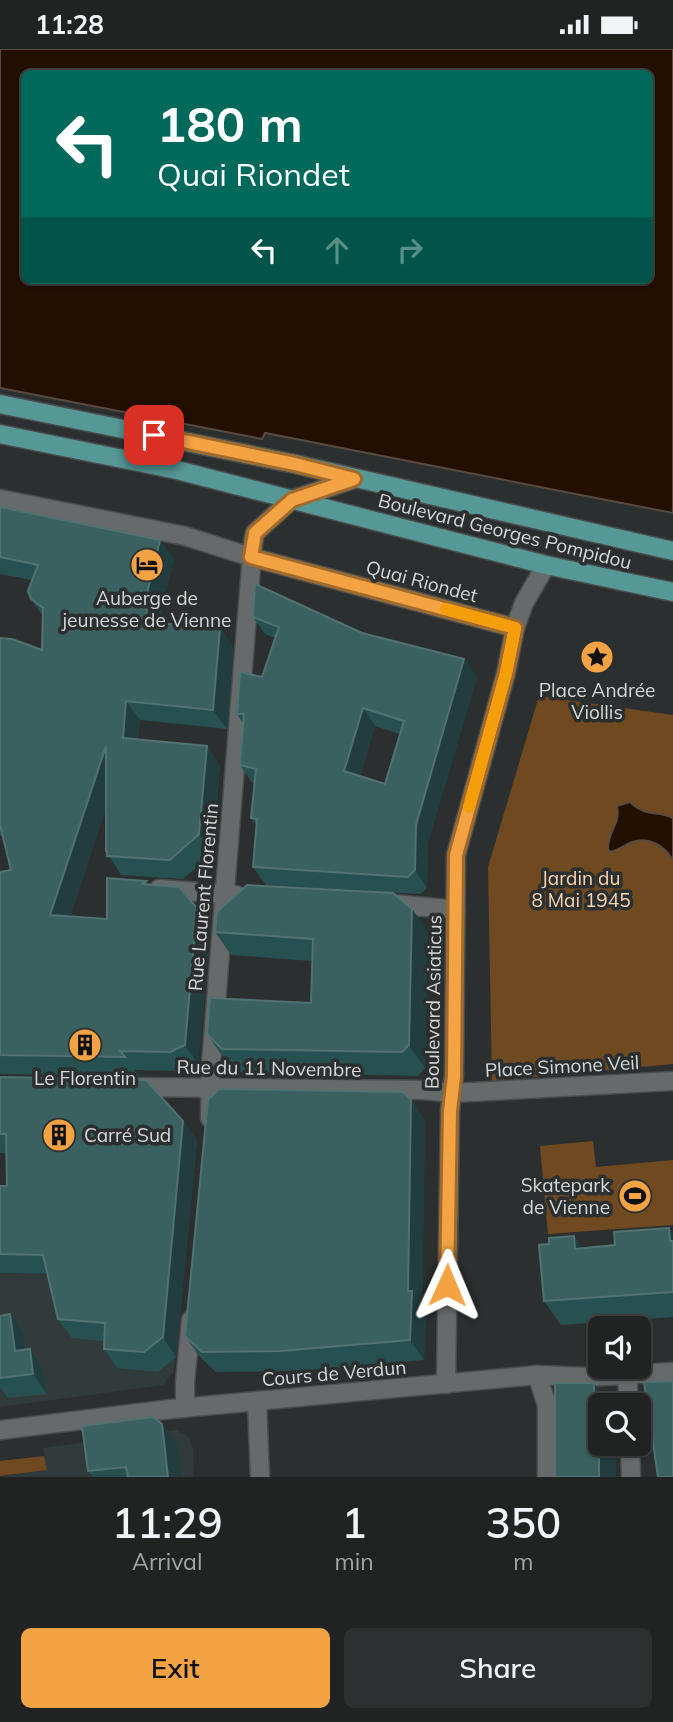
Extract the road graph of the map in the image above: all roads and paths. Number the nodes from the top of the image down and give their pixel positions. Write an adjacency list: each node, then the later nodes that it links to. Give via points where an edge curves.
1 (0, 404): 3 (main road, Boulevard Georges Pompidou)
2 (0, 434): 5 (main road, Boulevard Georges Pompidou, via 177,470)
3 (354, 479): 5 (street); 6 (main road, Boulevard Georges Pompidou)
4 (0, 499): 7 (street, Quai Riondet, via 185,536)
5 (292, 500): 7 (street, via 255,533); 8 (main road, Boulevard Georges Pompidou)
6 (673, 551)
7 (251, 557): 10 (street, Quai Riondet); 12 (street, Rue Laurent Florentin)
8 (546, 565): 9 (main road, Boulevard Georges Pompidou); 10 (street)
9 (673, 592)
10 (515, 628): 15 (street, Boulevard Asiaticus, via 456,855)
11 (144, 887): 12 (street)
12 (224, 894): 13 (street); 18 (street, Rue Laurent Florentin)
13 (250, 895)
14 (370, 903): 15 (street)
15 (456, 910): 19 (street, Boulevard Asiaticus)
16 (673, 1081): 19 (street, Place Simone Veil)
17 (109, 1086): 18 (street, Rue du 11 Novembre)
18 (211, 1089): 19 (street, Rue du 11 Novembre); 20 (street, Rue Laurent Florentin)
19 (453, 1093): 26 (street, Boulevard Asiaticus)
20 (208, 1139)
21 (193, 1301): 28 (street)
22 (673, 1372): 23 (street, Cours de Verdun)
23 (651, 1373)
24 (537, 1375): 25 (street, Cours de Verdun); 26 (street, Cours de Verdun); 32 (street, via 547,1405)
25 (588, 1375)
26 (446, 1384): 27 (street, Cours de Verdun)
27 (257, 1401): 28 (street, Cours de Verdun); 31 (street)
28 (185, 1408): 29 (street, Cours de Verdun)
29 (0, 1430)
30 (630, 1456): 33 (street)
31 (260, 1477)
32 (547, 1477)
33 (631, 1477)

